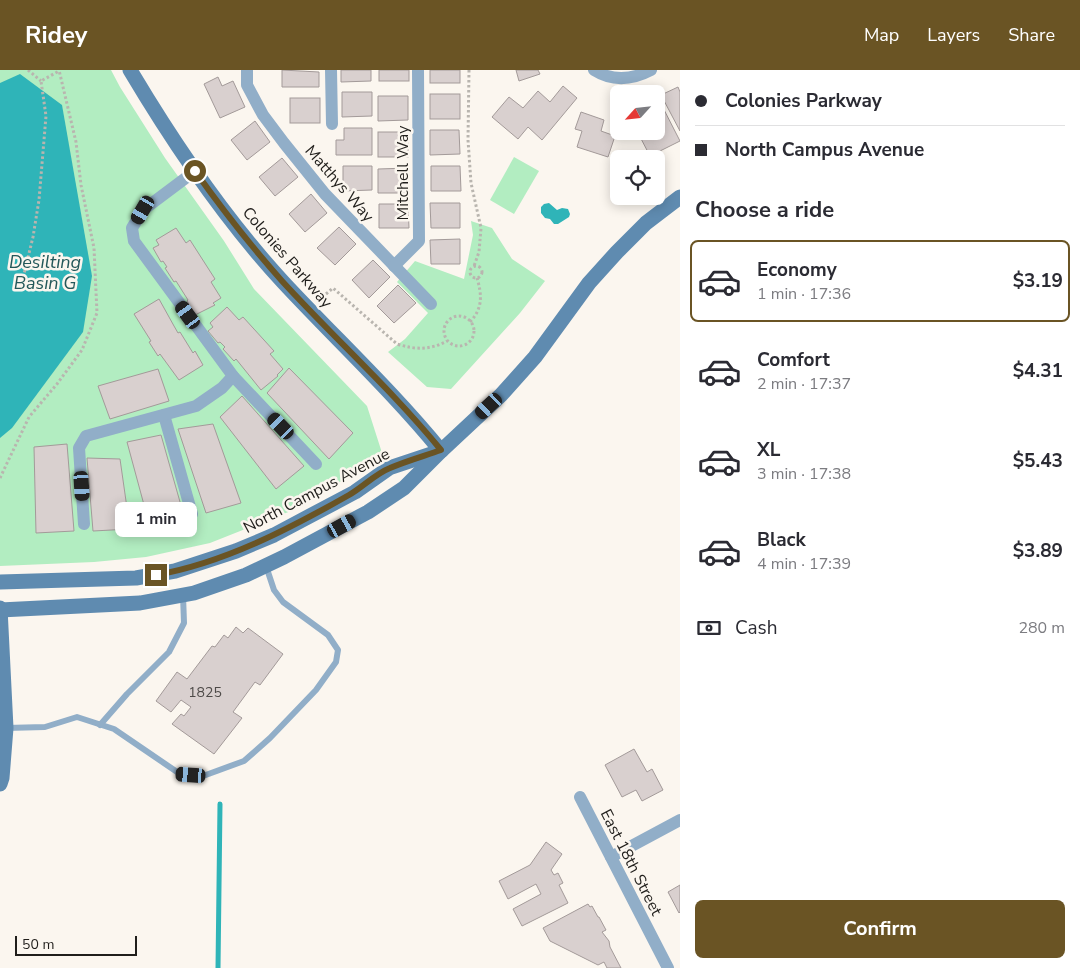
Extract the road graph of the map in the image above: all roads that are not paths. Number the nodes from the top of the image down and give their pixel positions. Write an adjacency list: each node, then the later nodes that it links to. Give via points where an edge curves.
1 (130, 70): 8 (main road, Colonies Parkway)
2 (247, 70): 10 (street, Matthys Way, via 248,85 263,115 284,143 325,194)
3 (332, 70): 7 (street)
4 (418, 70): 10 (street, Mitchell Way, via 419,241)
5 (651, 70): 6 (street, via 621,79)
6 (596, 71)
7 (332, 124)
8 (195, 171): 12 (street, via 143,210 132,228 134,241); 14 (main road, Colonies Parkway, via 281,280)
9 (680, 197): 14 (main road, North Campus Avenue, via 646,223 617,252 589,283 535,357 501,395)
10 (394, 266): 11 (street, Matthys Way)
11 (431, 304)
12 (233, 376): 13 (street, via 196,406); 15 (street)
13 (164, 415): 16 (street); 17 (street, via 86,436 79,448)
14 (441, 450): 18 (main road, North Campus Avenue, via 404,488 368,512); 19 (main road, North Campus Avenue, via 389,468 355,492 274,535 175,572 136,578)
15 (316, 464)
16 (192, 514)
17 (84, 524)
18 (266, 566): 20 (main road, North Campus Avenue); 22 (lane, via 274,590 283,602 328,635 338,650 336,662 316,690 270,738 244,761 203,776 188,775 180,774 114,729)
19 (0, 582)
20 (183, 595): 21 (main road, North Campus Avenue, via 140,604); 22 (lane, via 184,623 169,652)
21 (0, 609): 23 (main road)
22 (100, 725): 23 (lane, via 77,717 45,727)
23 (6, 728): 24 (main road)
24 (0, 784)
25 (580, 797): 27 (street, East 18th Street)
26 (680, 820): 27 (street)
27 (611, 856): 28 (street, East 18th Street)
28 (668, 968)

